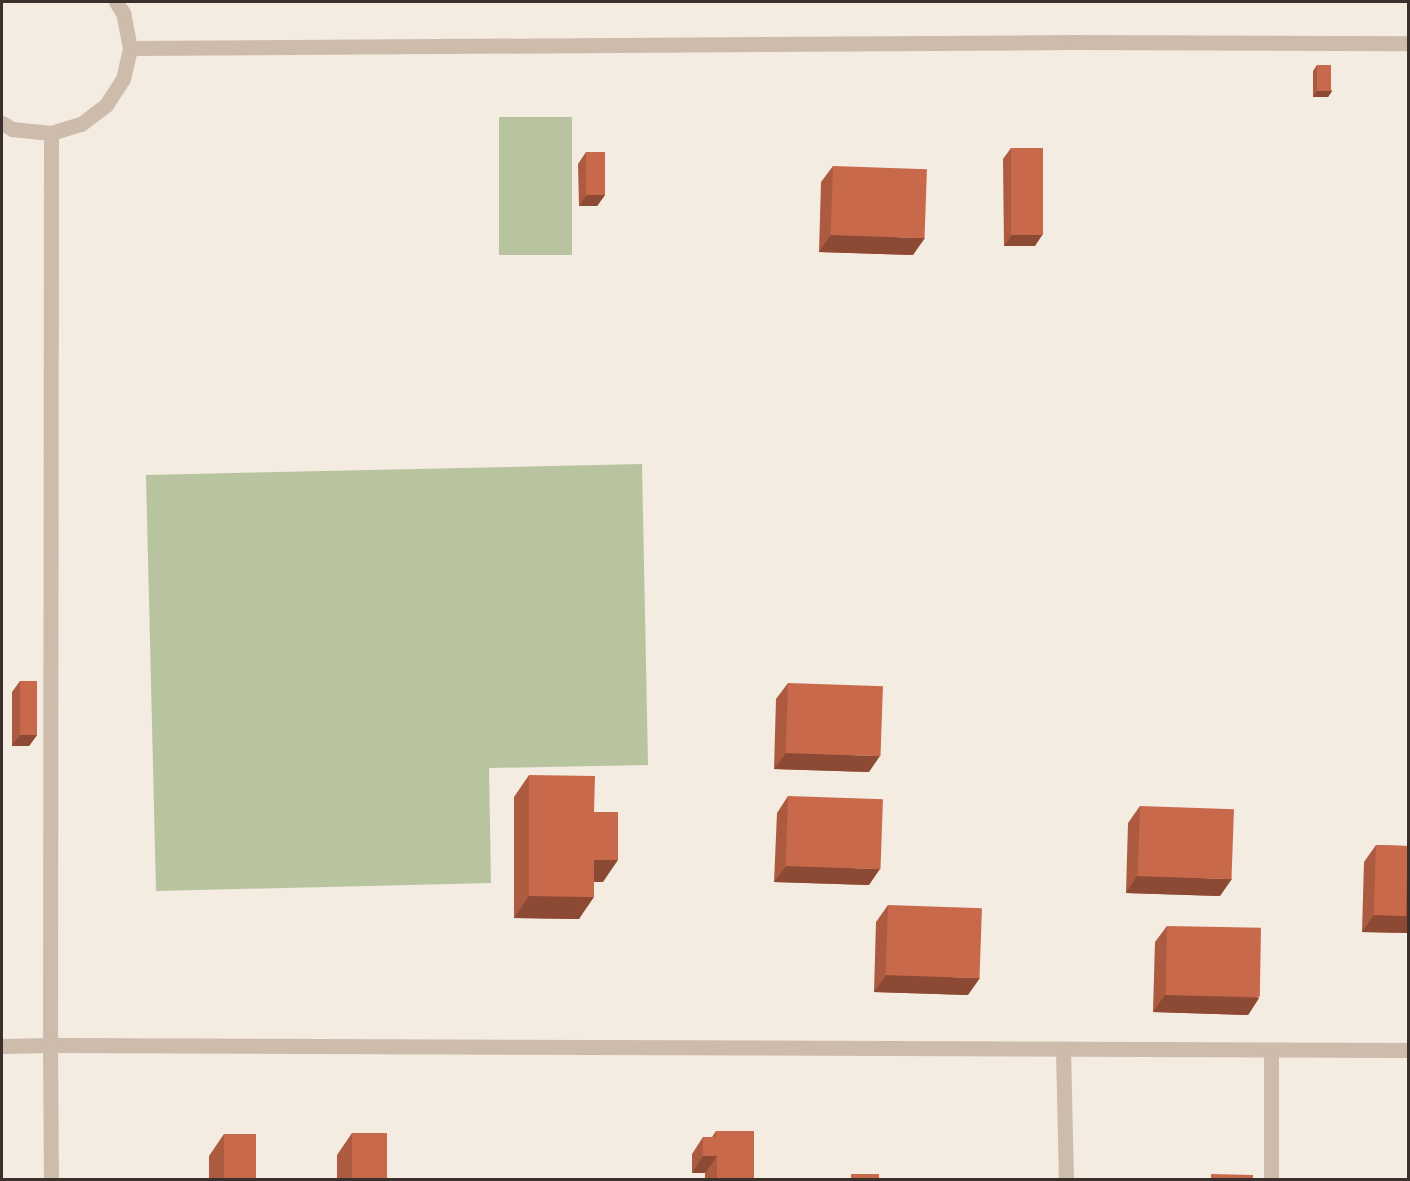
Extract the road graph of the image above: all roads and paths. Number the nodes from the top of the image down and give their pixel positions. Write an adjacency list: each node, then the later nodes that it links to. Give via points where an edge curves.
1 (116, 2): 3 (street, via 123,13)
2 (1408, 43): 3 (street)
3 (130, 48): 5 (street, via 123,79 106,105 81,124)
4 (2, 123): 5 (street, via 12,129)
5 (51, 133): 6 (street)
6 (50, 1045): 7 (street); 8 (street); 11 (street)
7 (2, 1046)
8 (1064, 1049): 9 (street); 12 (street)
9 (1271, 1050): 10 (street); 13 (street)
10 (1408, 1050)
11 (51, 1179)
12 (1066, 1179)
13 (1271, 1179)

